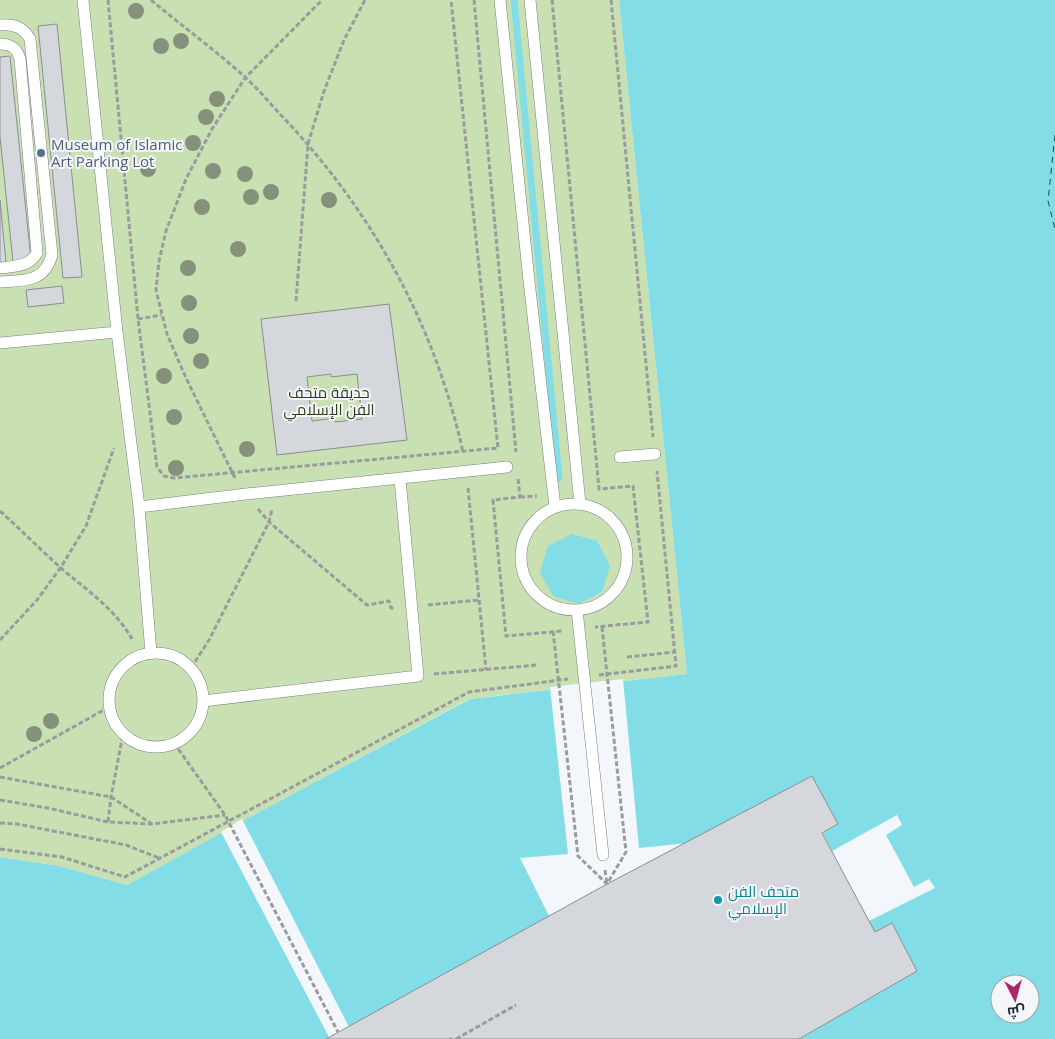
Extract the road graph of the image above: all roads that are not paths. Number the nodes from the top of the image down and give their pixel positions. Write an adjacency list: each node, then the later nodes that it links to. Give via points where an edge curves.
1 (83, 0): 8 (lane)
2 (500, 0): 15 (lane)
3 (530, 0): 14 (lane)
4 (0, 24): 7 (lane, via 16,26 30,39 52,255 44,271 37,276 29,280)
5 (0, 44): 6 (lane, via 14,48 20,59 36,246 33,260)
6 (0, 268)
7 (0, 282)
8 (117, 332): 9 (lane); 16 (lane)
9 (0, 343)
10 (655, 454): 11 (lane)
11 (620, 457)
12 (507, 467): 13 (lane)
13 (400, 479): 16 (lane); 19 (lane, via 418,676)
14 (580, 504): 15 (lane); 17 (lane, via 599,509 615,522 626,545 628,561 616,591 604,602)
15 (555, 507): 17 (lane, via 540,515 528,529 521,545 520,563 525,580 535,595 547,604)
16 (139, 508): 18 (lane)
17 (577, 610): 20 (lane)
18 (151, 653): 19 (lane, via 172,656 191,668 202,689); 19 (lane, via 126,663 108,694 112,717 123,734 132,741 153,747 174,743 184,738 198,721)
19 (203, 701)
20 (603, 855)

